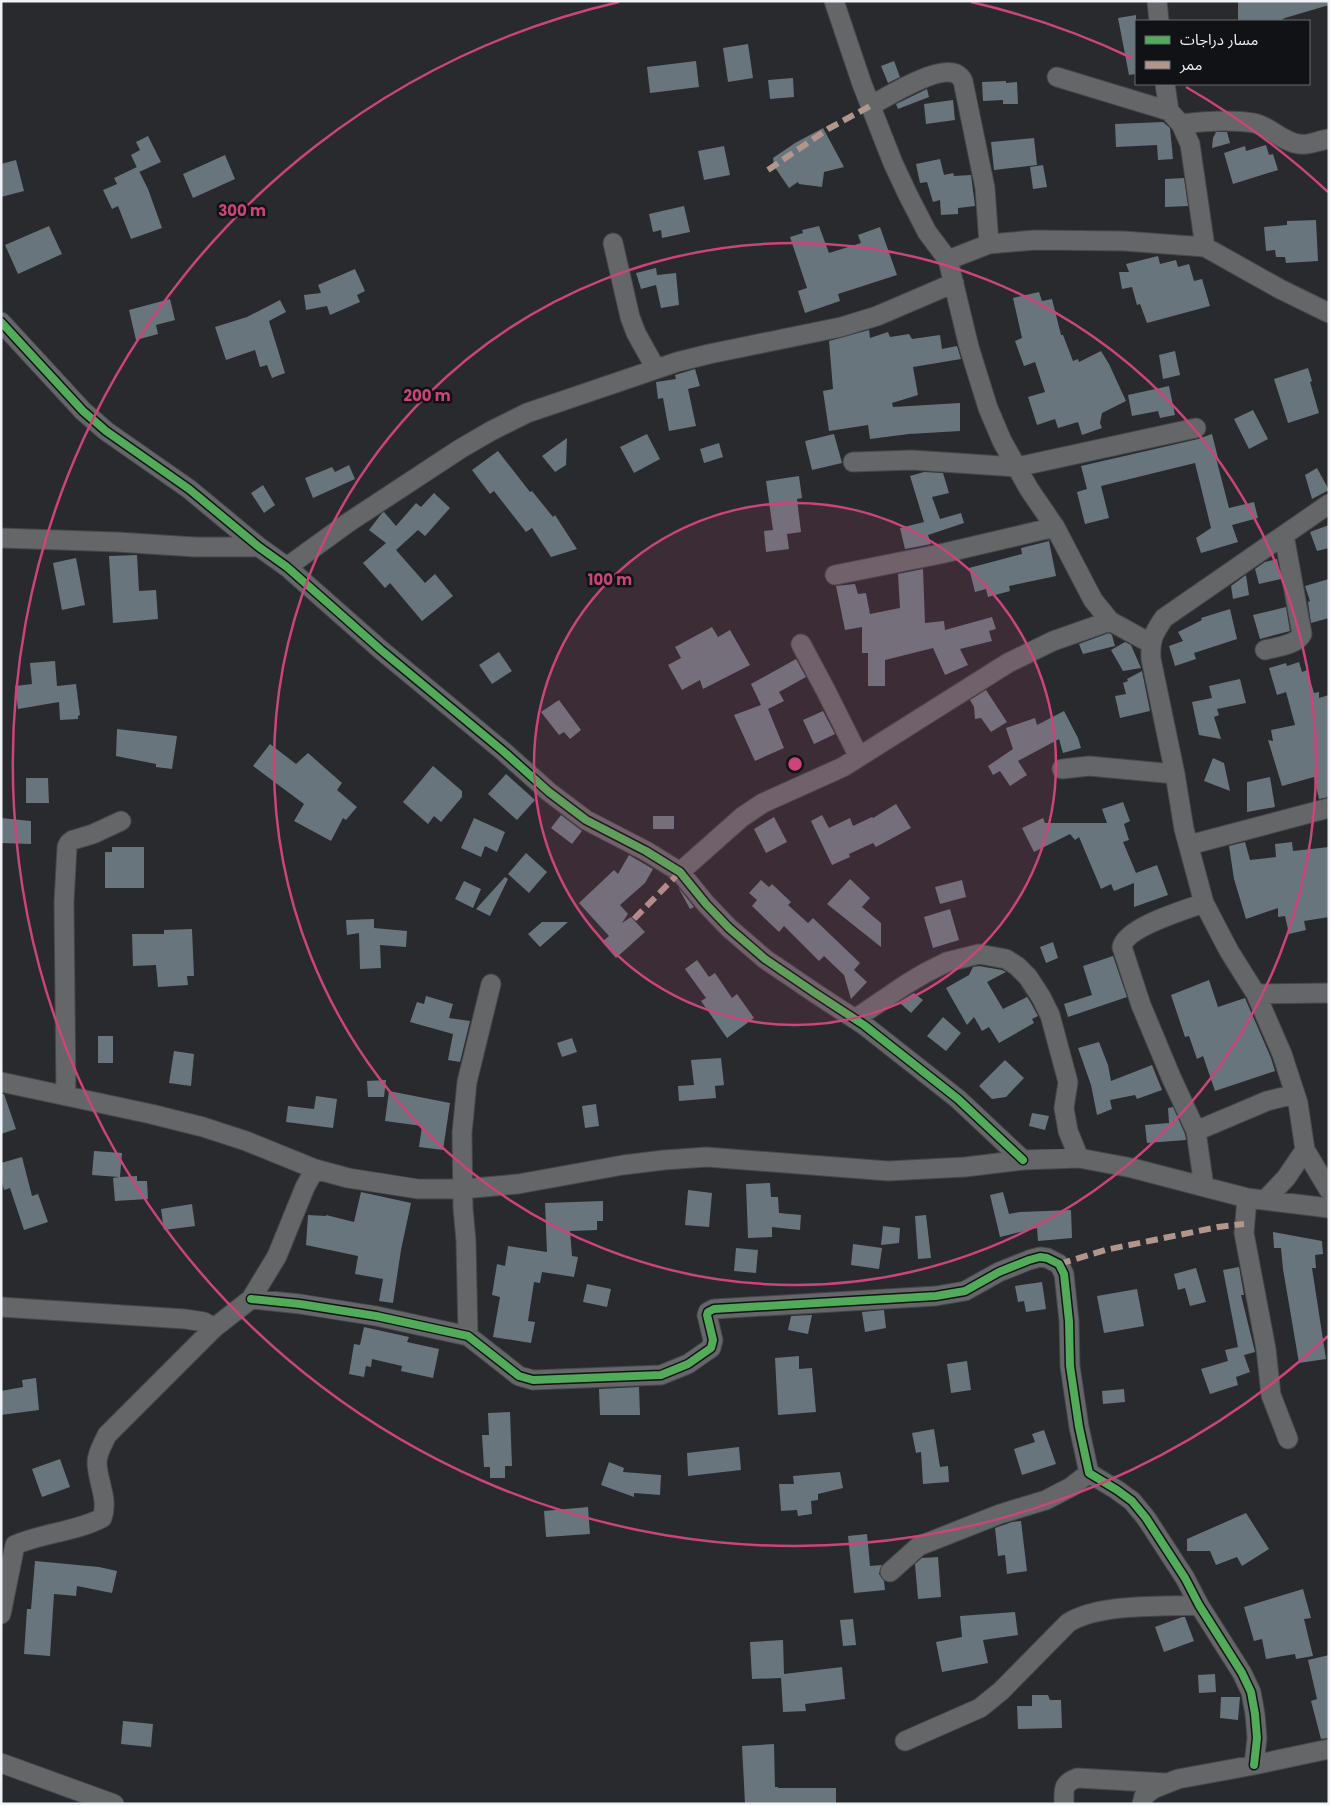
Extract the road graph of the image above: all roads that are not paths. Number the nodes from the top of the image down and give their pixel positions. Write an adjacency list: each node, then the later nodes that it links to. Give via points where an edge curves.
1 (834, 1): 6 (street)
2 (1157, 1): 3 (street)
3 (1159, 20)
4 (1058, 77): 7 (street)
5 (1165, 85): 7 (street)
6 (872, 106): 10 (street, via 915,82 950,73 958,75 963,82 985,188); 12 (street, via 908,195)
7 (1175, 118): 8 (street, via 1255,123 1298,144); 11 (street, via 1190,144)
8 (1329, 139)
9 (613, 243): 16 (street, via 630,317)
10 (989, 244): 11 (street, via 1035,240 1124,241); 12 (street)
11 (1205, 247): 14 (street)
12 (948, 260): 13 (street)
13 (954, 283): 16 (street, via 841,328 708,354); 19 (street, via 988,408)
14 (1329, 314)
15 (1, 322): 24 (street, via 83,411 189,489)
16 (656, 368): 25 (street, via 527,413 490,431 370,508)
17 (1196, 428): 19 (street)
18 (854, 462): 19 (street, via 912,460)
19 (1017, 467): 21 (street)
20 (1329, 504): 22 (street)
21 (1054, 527): 26 (street); 27 (street, via 1093,600)
22 (1284, 535): 29 (street, via 1164,618); 30 (street, via 1302,634 1300,639)
23 (1, 538): 24 (street)
24 (259, 547): 25 (street)
25 (287, 567): 37 (street, via 549,792 586,820)
26 (835, 575)
27 (1110, 621): 29 (street); 31 (street, via 1053,641 1008,663)
28 (801, 644): 31 (street)
29 (1150, 644): 33 (street)
30 (1265, 650)
31 (859, 757): 37 (street, via 742,817)
32 (1062, 769): 33 (street, via 1089,766)
33 (1175, 774): 36 (street)
34 (1329, 808): 36 (street)
35 (121, 821): 45 (street, via 73,840 67,847 64,902)
36 (1189, 845): 38 (street)
37 (680, 872): 42 (street, via 718,916 765,959)
38 (1204, 903): 41 (street); 46 (street, via 1154,921 1127,937 1122,947 1141,1006)
39 (492, 984): 52 (street, via 467,1082 462,1133)
40 (1329, 993): 41 (street)
41 (1256, 994): 44 (street)
42 (855, 1019): 48 (street, via 925,972 947,962 979,954 1006,959 1028,977 1050,1015 1068,1082 1065,1114 1068,1131); 49 (street, via 958,1098)
43 (1, 1082): 45 (street)
44 (1295, 1094): 46 (street); 47 (street)
45 (66, 1096): 50 (street, via 203,1127)
46 (1196, 1131): 51 (street)
47 (1305, 1150): 53 (street); 55 (street)
48 (1079, 1158): 49 (street); 51 (street)
49 (1023, 1160): 52 (street, via 956,1168 888,1171 707,1157 623,1165 518,1184)
50 (315, 1169): 52 (street, via 384,1185); 57 (street, via 277,1256)
51 (1204, 1187): 54 (street)
52 (463, 1189): 60 (street)
53 (1329, 1190)
54 (1248, 1198): 55 (street); 61 (street, via 1244,1233 1271,1395)
55 (1266, 1200): 56 (street)
56 (1329, 1208)
57 (251, 1300): 59 (street); 60 (street, via 376,1316)
58 (1, 1307): 59 (street, via 184,1319 204,1322)
59 (214, 1328): 65 (street, via 107,1435 97,1461 105,1502 102,1518 14,1545)
60 (468, 1336): 62 (street, via 519,1376 533,1380 662,1375 688,1364 711,1348 713,1340 707,1315 714,1309 936,1296 965,1291 1017,1264 1047,1258 1059,1264 1064,1274 1070,1366)
61 (1288, 1439)
62 (1089, 1473): 63 (street, via 1046,1500 1000,1514 919,1546); 64 (street, via 1132,1501 1186,1578)
63 (890, 1572)
64 (1198, 1605): 66 (street, via 1104,1609 1077,1617 980,1708); 69 (street, via 1251,1692 1257,1738)
65 (1, 1614)
66 (905, 1741)
67 (1329, 1749): 69 (street)
68 (1, 1763): 71 (street)
69 (1254, 1765): 70 (street)
70 (1166, 1783): 72 (street, via 1077,1778 1064,1787); 73 (street, via 1144,1796)
71 (114, 1804)
72 (1064, 1804)
73 (1142, 1804)

